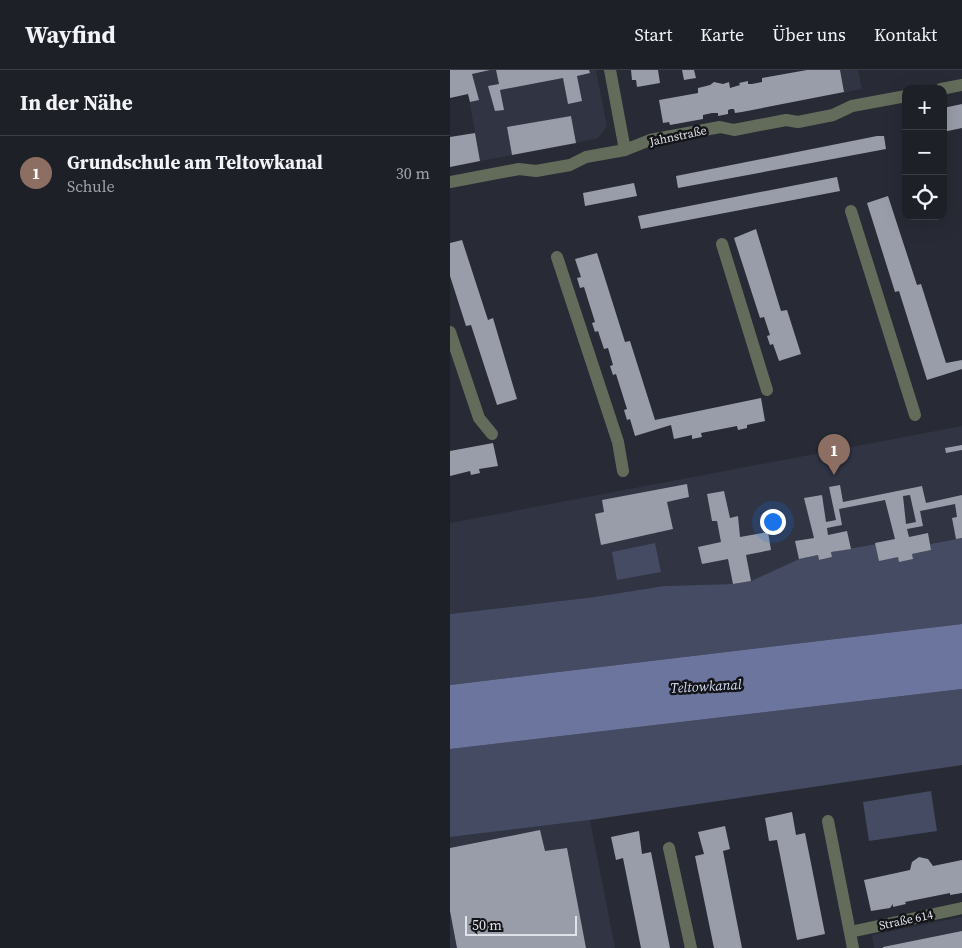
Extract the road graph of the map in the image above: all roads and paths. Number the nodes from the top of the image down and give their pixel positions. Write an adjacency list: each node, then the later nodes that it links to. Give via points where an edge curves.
1 (610, 70): 5 (street)
2 (962, 85): 3 (street)
3 (947, 88)
4 (902, 97): 5 (street, Jahnstraße, via 852,106 824,117 798,122 786,120 734,130 720,127 650,140)
5 (625, 150): 6 (street, Jahnstraße, via 536,171 519,169)
6 (450, 182)
7 (851, 211): 12 (street)
8 (722, 244): 11 (street)
9 (557, 258): 14 (street, via 618,442)
10 (450, 332): 13 (street, via 479,418)
11 (767, 390)
12 (915, 415)
13 (492, 434)
14 (623, 471)
15 (828, 821): 18 (street)
16 (670, 848): 19 (street)
17 (962, 908): 18 (street, Straße 614)
18 (850, 932): 20 (street)
19 (691, 948)
20 (853, 948)

